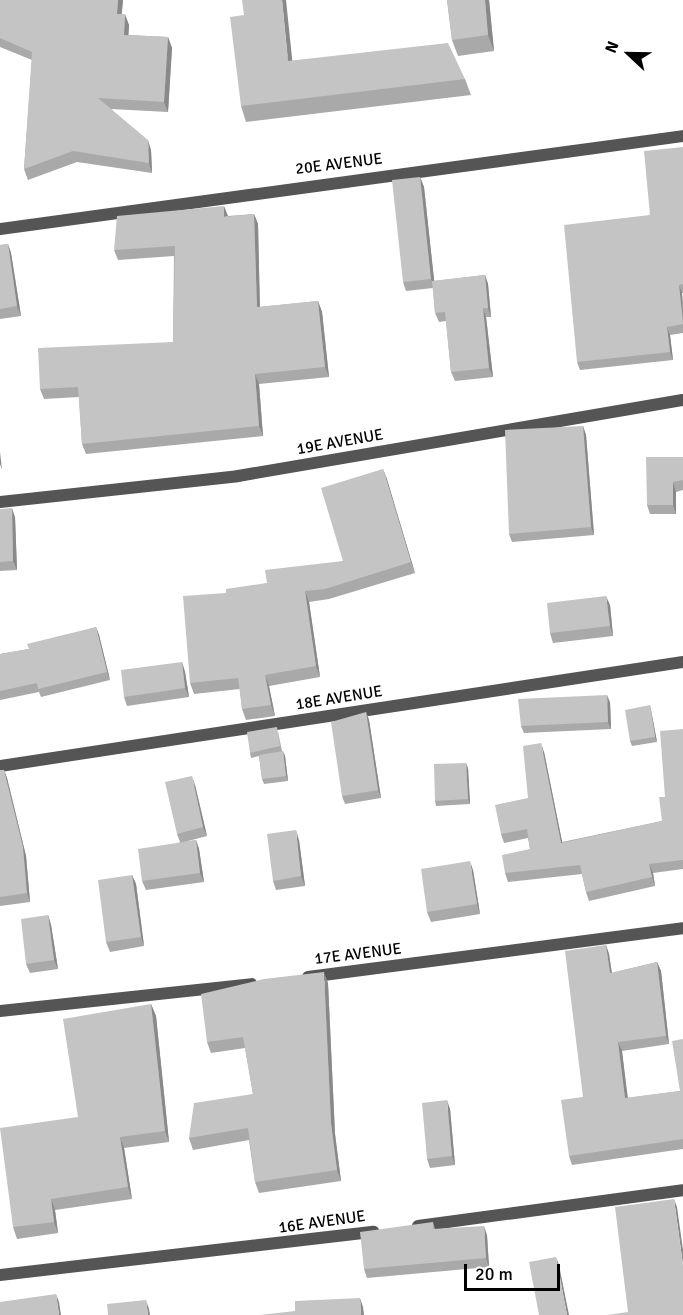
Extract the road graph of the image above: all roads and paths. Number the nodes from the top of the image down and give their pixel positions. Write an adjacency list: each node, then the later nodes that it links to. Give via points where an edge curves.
1 (683, 136): 2 (street, 20E AVENUE)
2 (0, 229)
3 (683, 400): 4 (street, 19E AVENUE, via 238,476)
4 (0, 502)
5 (683, 662): 6 (street, 18E AVENUE)
6 (0, 766)
7 (683, 928): 8 (street, 17E AVENUE)
8 (292, 979)
9 (269, 982): 10 (street)
10 (0, 1011)
11 (683, 1190): 12 (street)
12 (406, 1228)
13 (382, 1231): 14 (street, 16E AVENUE)
14 (0, 1275)

